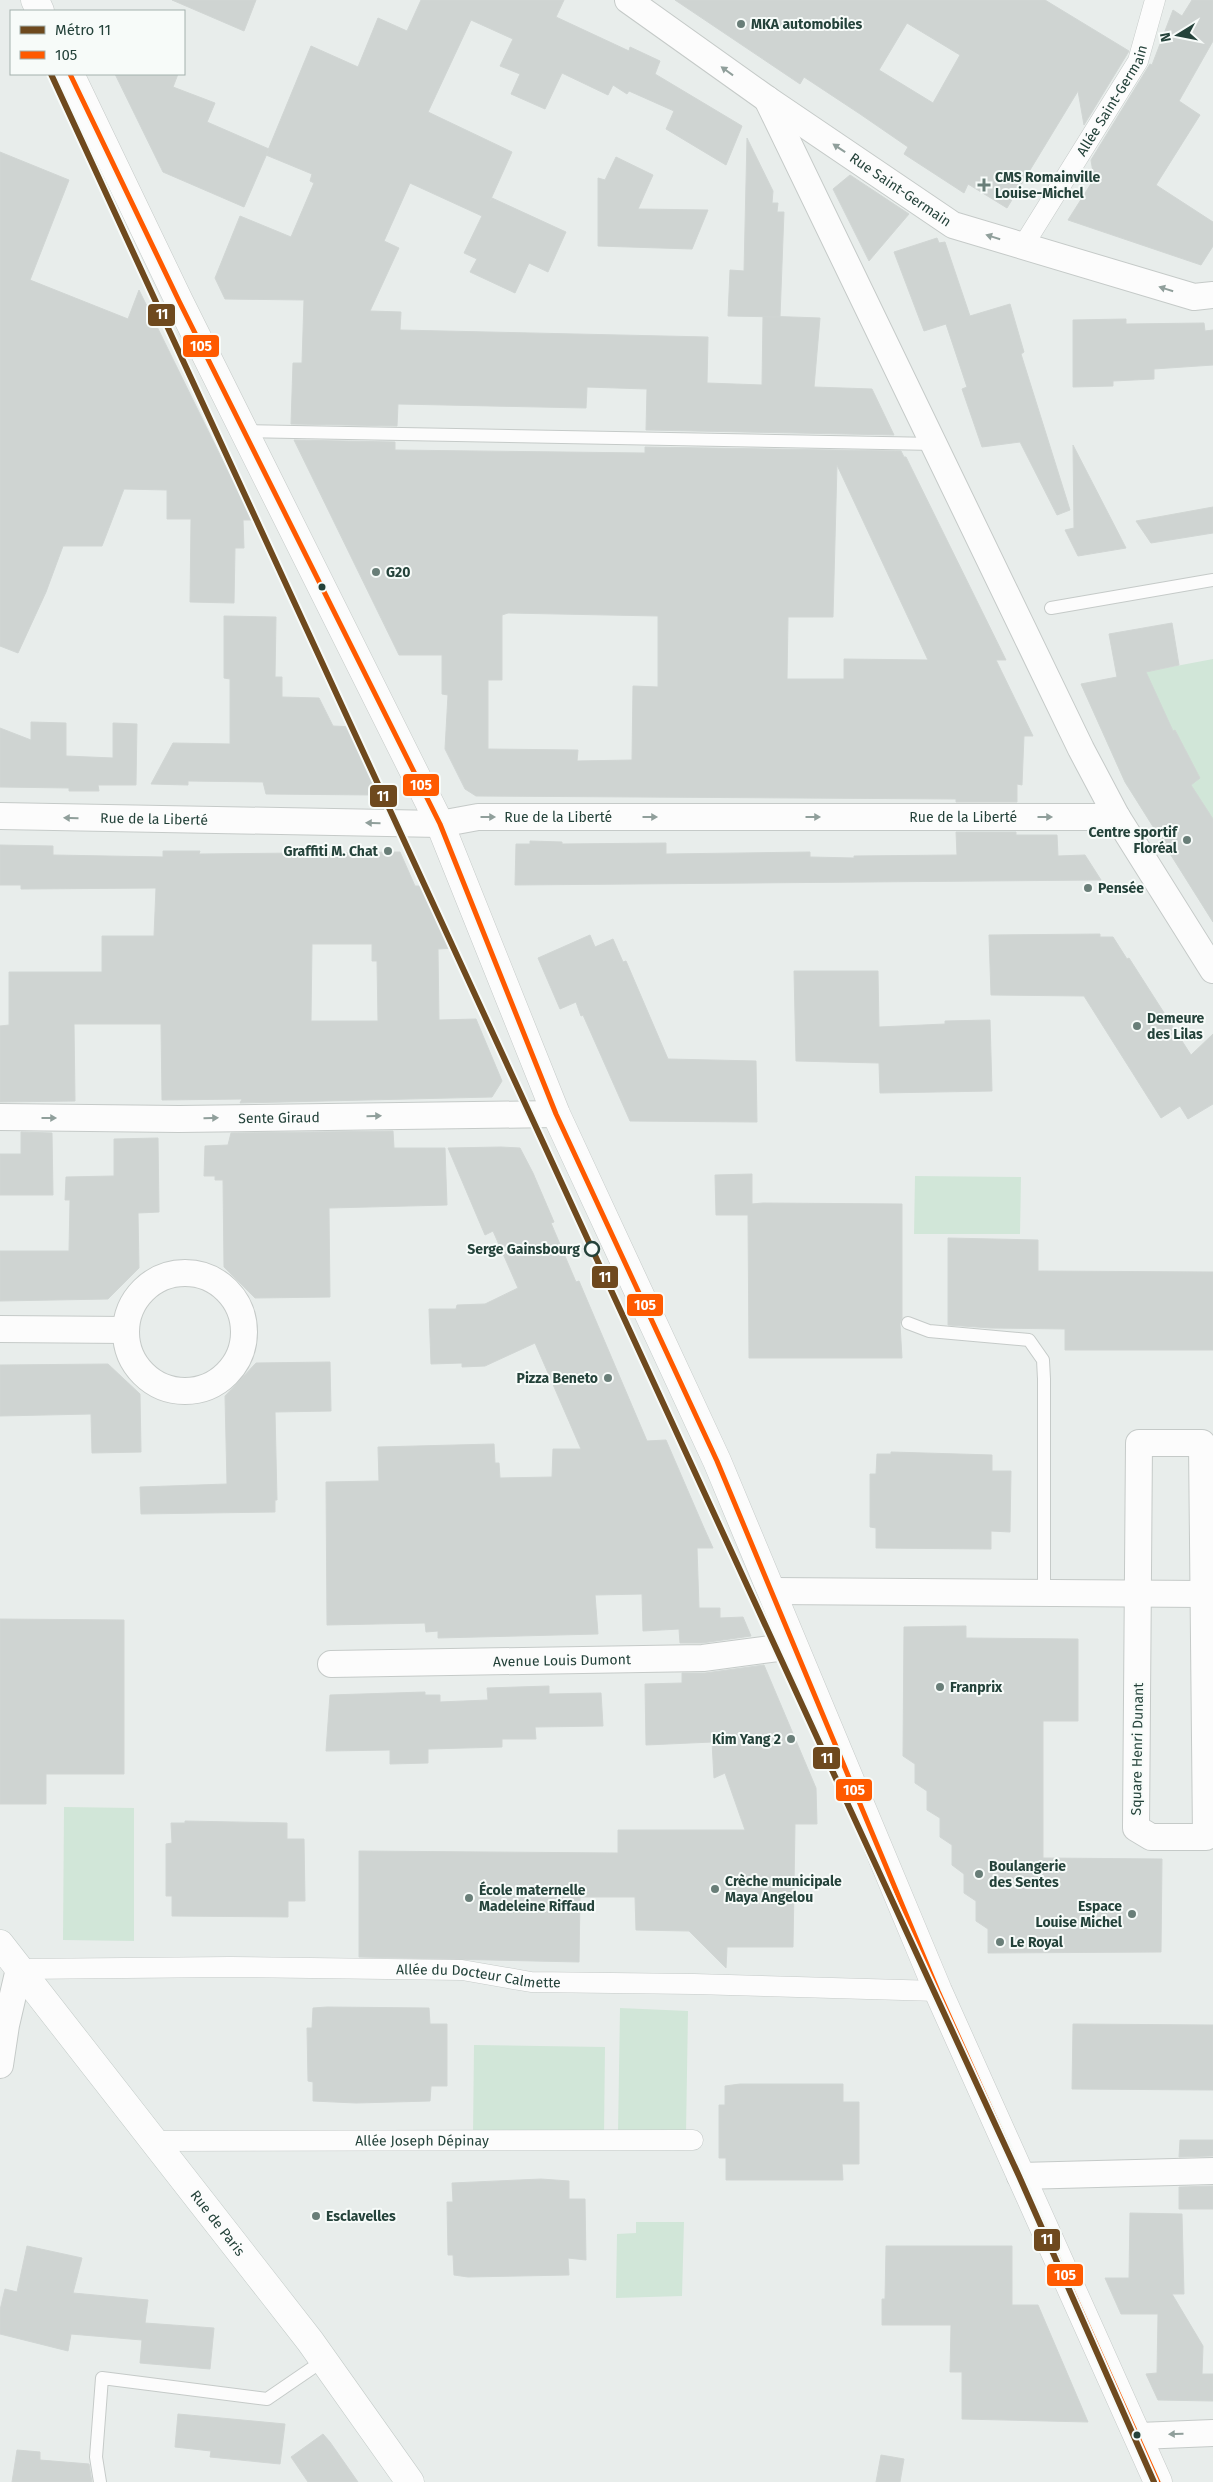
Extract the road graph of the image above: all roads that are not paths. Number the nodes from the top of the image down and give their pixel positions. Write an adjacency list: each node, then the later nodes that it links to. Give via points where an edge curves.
1 (628, 0): 4 (street, Rue Saint-Germain, one-way to 1)
2 (1155, 0): 5 (street, Allée Saint-Germain, via 1138,62)
3 (70, 75): 7 (street)
4 (767, 99): 5 (street, Rue Saint-Germain, one-way to 4, via 953,225); 8 (street)
5 (1023, 246): 6 (street, Rue Saint-Germain, one-way to 5, via 1194,297)
6 (1213, 295)
7 (244, 431): 8 (lane); 13 (street)
8 (936, 444): 12 (street, via 1081,749)
9 (1213, 580): 10 (lane)
10 (1051, 608)
11 (0, 816): 13 (street, Rue de la Liberté, one-way to 11)
12 (1117, 817): 13 (street, Rue de la Liberté, one-way to 12, via 478,817); 14 (street)
13 (440, 824): 15 (street)
14 (1213, 970)
15 (556, 1114): 16 (street, Sente Giraud, one-way to 15, via 179,1119); 20 (street, via 718,1462)
16 (0, 1117)
17 (908, 1323): 21 (lane, via 929,1331 1029,1340 1043,1360)
18 (0, 1329): 19 (street)
19 (126, 1330): 19 (street, via 133,1360 154,1383 183,1392 214,1385 236,1364 245,1334 238,1304 217,1281 187,1272 157,1279 134,1300)
20 (772, 1591): 21 (street); 24 (street)
21 (1044, 1594): 22 (street)
22 (1139, 1594): 23 (street); 23 (street, Square Henri Dunant, via 1139,1443 1202,1443); 23 (street, Square Henri Dunant, via 1136,1828 1151,1837 1206,1837)
23 (1204, 1594)
24 (793, 1646): 25 (street, Avenue Louis Dumont, via 703,1658); 28 (street)
25 (331, 1664)
26 (0, 1944): 27 (street, Rue de Paris)
27 (19, 1969): 28 (street, Allée du Docteur Calmette, via 462,1970 531,1982); 29 (street); 31 (street, Rue de Paris)
28 (938, 1991): 33 (street)
29 (0, 2065)
30 (693, 2140): 31 (street, Allée Joseph Dépinay)
31 (152, 2141): 34 (street, Rue de Paris)
32 (1213, 2171): 33 (street)
33 (1020, 2176): 36 (street)
34 (324, 2360): 37 (lane, via 267,2400 102,2378 96,2457); 38 (street, Rue de Paris)
35 (1213, 2433): 36 (street, one-way to 36)
36 (1139, 2436): 39 (street)
37 (100, 2482)
38 (410, 2482)
39 (1158, 2482)

